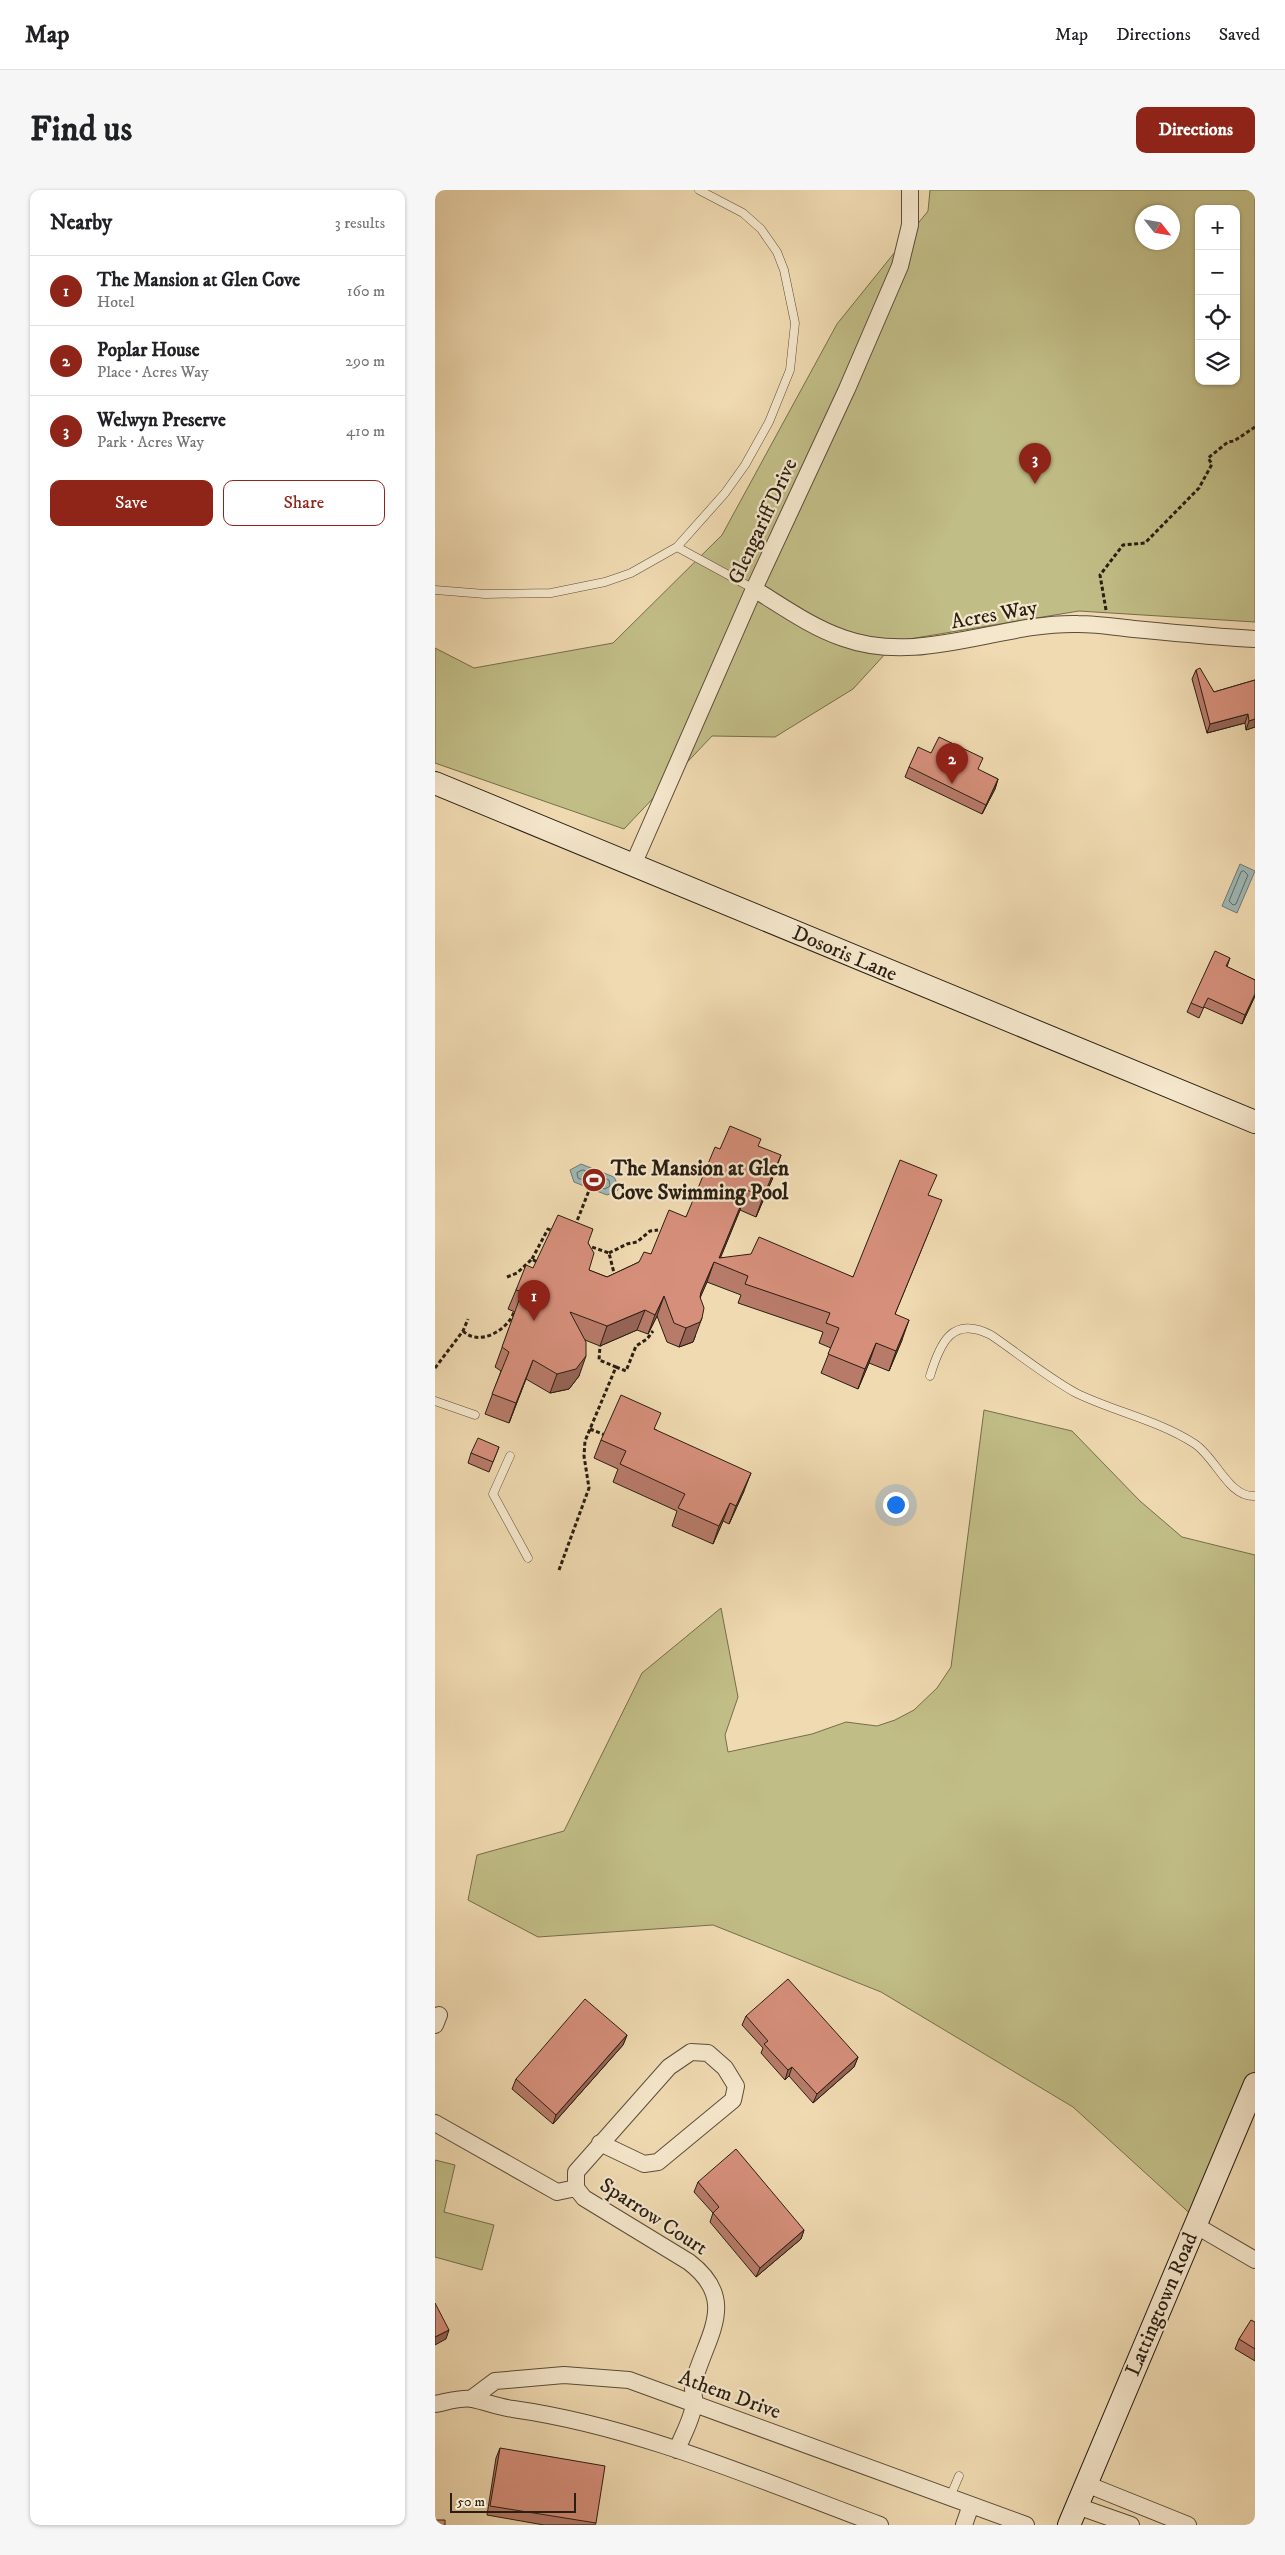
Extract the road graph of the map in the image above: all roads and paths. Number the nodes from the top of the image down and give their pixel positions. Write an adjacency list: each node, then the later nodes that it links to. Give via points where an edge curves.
1 (699, 190): 4 (lane, via 743,213 761,229 785,270 795,323 790,370 769,422 725,493)
2 (911, 190): 5 (street, Glengariff Drive, via 910,225 900,266)
3 (1255, 427): 7 (path, via 1208,458 1212,464 1199,488 1145,543 1123,545 1100,575)
4 (677, 546): 5 (lane); 6 (lane, via 631,573 551,593 485,594)
5 (754, 589): 7 (street, Acres Way, via 811,623 842,638 867,645 901,648 943,644 1061,625); 10 (street, Glengariff Drive)
6 (435, 590)
7 (1109, 627): 8 (street, Acres Way)
8 (1255, 639)
9 (435, 783): 10 (street, Dosoris Lane)
10 (633, 865): 11 (street, Dosoris Lane)
11 (1255, 1122)
12 (590, 1188): 13 (path)
13 (573, 1230)
14 (658, 1230): 17 (path)
15 (555, 1232): 18 (path, via 548,1229)
16 (578, 1241): 17 (path)
17 (609, 1253): 21 (path)
18 (532, 1259): 19 (path); 20 (path)
19 (537, 1262)
20 (507, 1277)
21 (617, 1280)
22 (514, 1312): 24 (path, via 510,1322 491,1334 471,1337)
23 (468, 1320): 24 (path)
24 (463, 1331): 28 (path)
25 (653, 1331): 27 (path, via 637,1346 626,1371)
26 (600, 1346): 27 (path, via 599,1360)
27 (616, 1367): 32 (path)
28 (435, 1368)
29 (930, 1376): 35 (lane, via 938,1350 948,1335 962,1328 977,1327 1075,1392 1180,1434 1203,1450 1232,1488)
30 (435, 1401): 31 (lane)
31 (475, 1415)
32 (590, 1429): 33 (path); 37 (path, via 583,1447 589,1488)
33 (605, 1435)
34 (510, 1456): 36 (lane, via 493,1494)
35 (1255, 1496)
36 (528, 1558)
37 (559, 1570)
38 (1255, 2084): 42 (street, Lattingtown Road)
39 (435, 2123): 41 (street, Sparrow Court, via 557,2192)
40 (600, 2143): 40 (street, Sparrow Court, via 669,2066 691,2052 708,2052 725,2068 736,2086 733,2100 658,2162 644,2164); 41 (street, Sparrow Court, via 575,2172)
41 (576, 2188): 46 (street, Sparrow Court, via 584,2198 699,2269 713,2288 717,2320 693,2386)
42 (1195, 2224): 43 (street); 49 (street, Lattingtown Road)
43 (1255, 2260)
44 (471, 2399): 45 (street, Athem Drive); 46 (street, Athem Drive, via 495,2381 564,2375 629,2380); 47 (street, Athem Drive, via 579,2422)
45 (435, 2404)
46 (694, 2404): 47 (street, Sparrow Court); 50 (street, Athem Drive)
47 (677, 2450): 53 (street, Athem Drive)
48 (959, 2476): 50 (lane)
49 (1086, 2484): 52 (street, Lattingtown Road); 57 (street)
50 (951, 2497): 51 (street, Athem Drive)
51 (971, 2505): 54 (street); 55 (street, Athem Drive)
52 (1073, 2516): 56 (street)
53 (881, 2525)
54 (964, 2525)
55 (1026, 2525)
56 (1131, 2525)
57 (1188, 2525)

